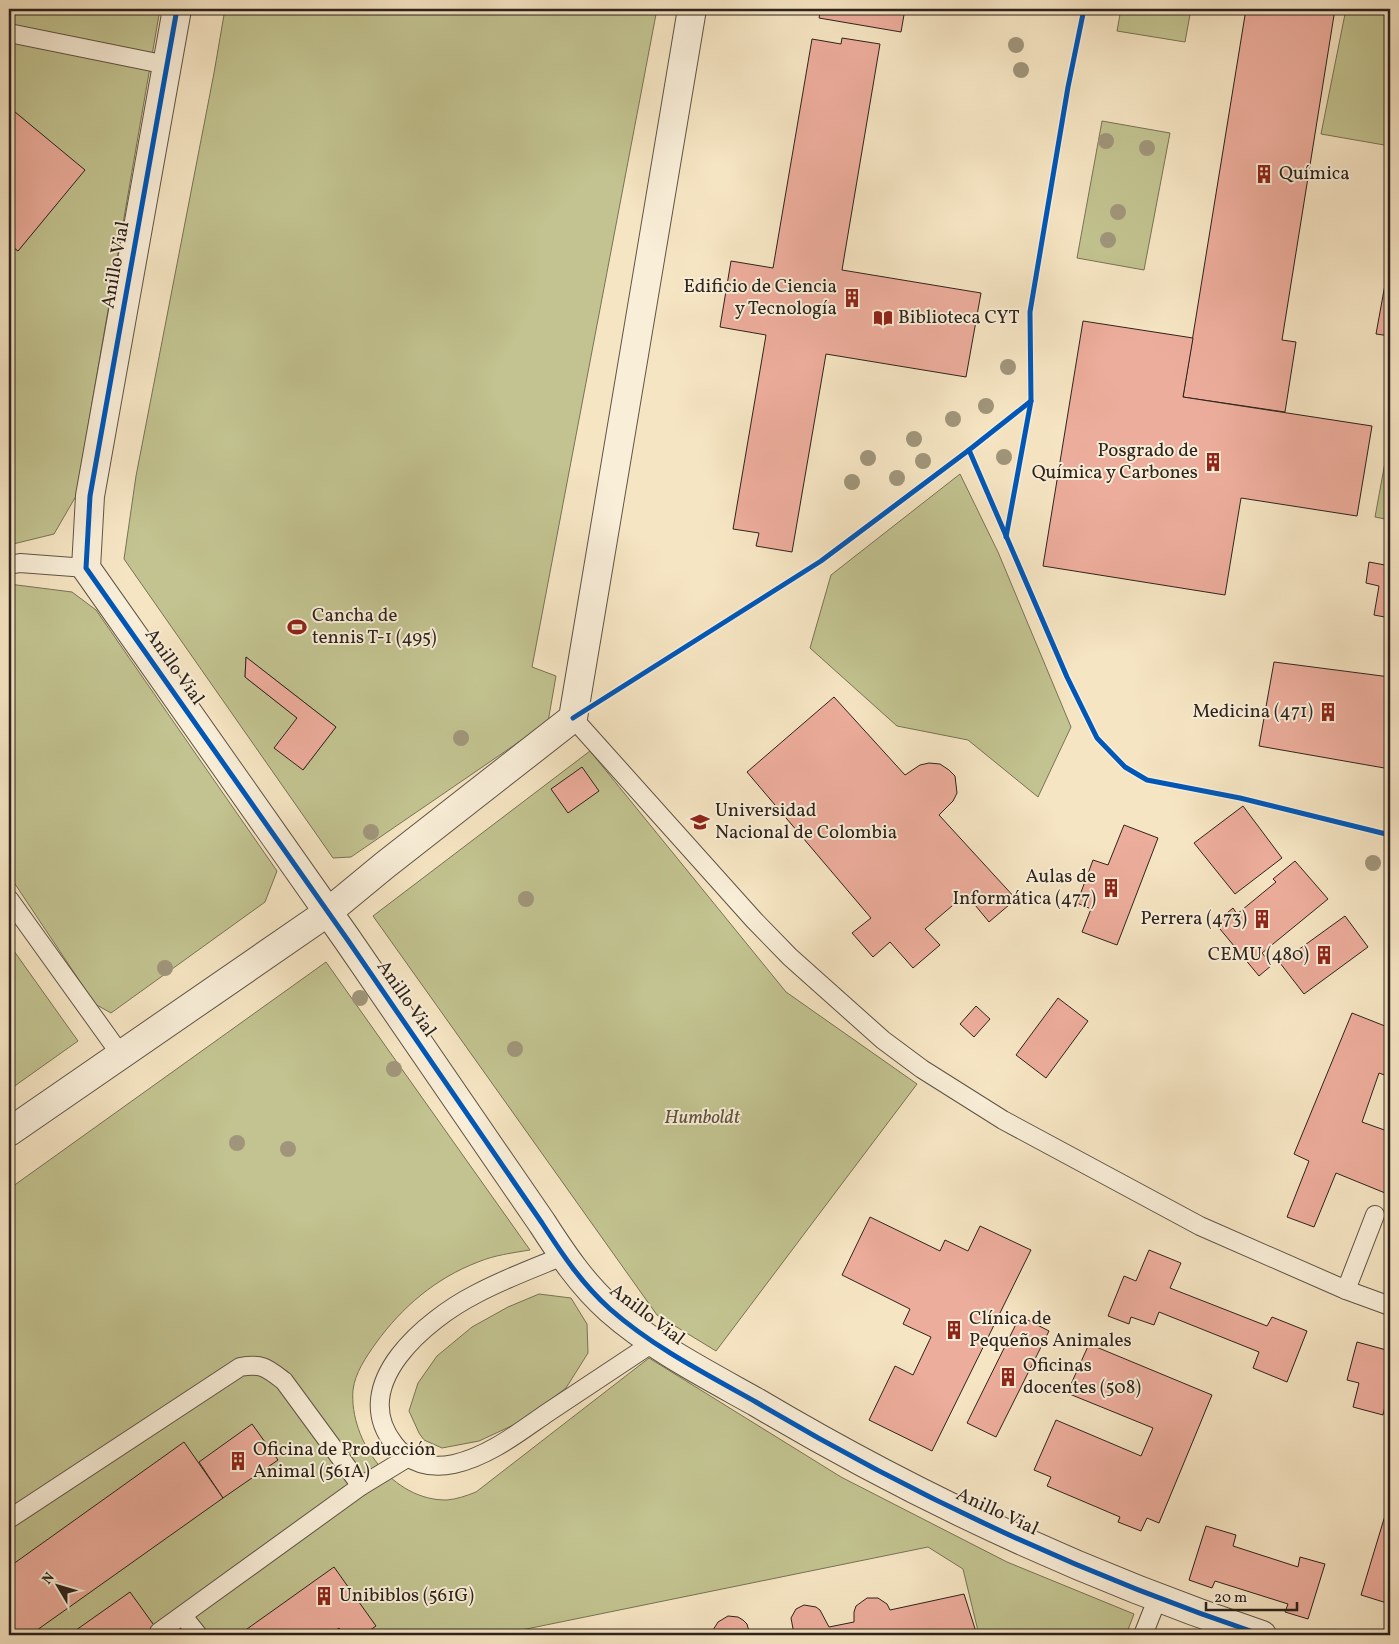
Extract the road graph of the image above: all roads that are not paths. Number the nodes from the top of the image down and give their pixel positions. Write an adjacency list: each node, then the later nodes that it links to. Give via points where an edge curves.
1 (177, 9): 4 (street, Anillo Vial)
2 (692, 9): 7 (street)
3 (9, 33): 4 (lane)
4 (167, 64): 6 (street, Anillo Vial, via 90,496)
5 (9, 565): 6 (lane)
6 (86, 568): 9 (street, Anillo Vial)
7 (573, 718): 9 (street); 14 (lane, via 754,920 837,1000 922,1069 1003,1120 1200,1226)
8 (9, 899): 10 (lane)
9 (328, 912): 10 (street); 13 (street, Anillo Vial)
10 (121, 1055): 11 (street)
11 (9, 1132)
12 (1375, 1215): 14 (lane)
13 (563, 1256): 16 (street, Anillo Vial, via 583,1282 611,1309); 17 (lane, via 503,1281 452,1308 412,1340 397,1359 384,1380 379,1398 380,1417 385,1433)
14 (1346, 1290): 15 (lane)
15 (1390, 1306)
16 (654, 1342): 17 (lane, via 477,1457 438,1466); 20 (street, Anillo Vial, via 889,1477 1024,1542)
17 (408, 1458): 18 (lane)
18 (361, 1486): 19 (lane, via 284,1381 255,1364 240,1367); 21 (lane)
19 (9, 1519)
20 (1158, 1597): 24 (lane); 25 (street, Anillo Vial)
21 (183, 1616): 22 (lane); 23 (lane)
22 (159, 1632)
23 (198, 1635)
24 (1143, 1635)
25 (1262, 1635)

